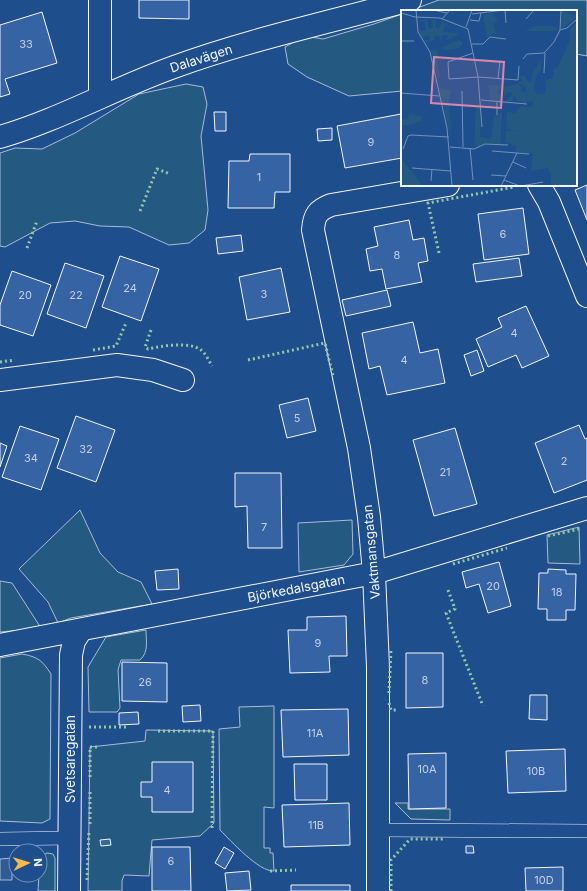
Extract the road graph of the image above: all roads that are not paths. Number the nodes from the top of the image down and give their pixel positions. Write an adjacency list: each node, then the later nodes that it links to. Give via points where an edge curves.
1 (100, 0): 3 (street)
2 (410, 0): 3 (street, Dalavägen, via 220,51)
3 (100, 96): 4 (street, Dalavägen, via 30,129)
4 (0, 137)
5 (442, 186): 11 (street, Vaktmansgatan, via 331,205 320,209 314,218 314,242 364,473)
6 (540, 186): 7 (street, via 549,202)
7 (587, 296)
8 (0, 380): 9 (street, via 117,365 153,370)
9 (184, 380)
10 (587, 508): 11 (street, Björkedalsgatan)
11 (374, 573): 12 (street, Björkedalsgatan); 14 (street, Vaktmansgatan, via 378,667)
12 (81, 630): 13 (street, Björkedalsgatan); 16 (street, Svetsaregatan, via 74,641 71,655)
13 (0, 645)
14 (379, 830): 15 (lane); 19 (street, Vaktmansgatan)
15 (587, 832)
16 (69, 838): 17 (lane); 18 (street, Svetsaregatan)
17 (0, 839)
18 (69, 891)
19 (378, 891)

